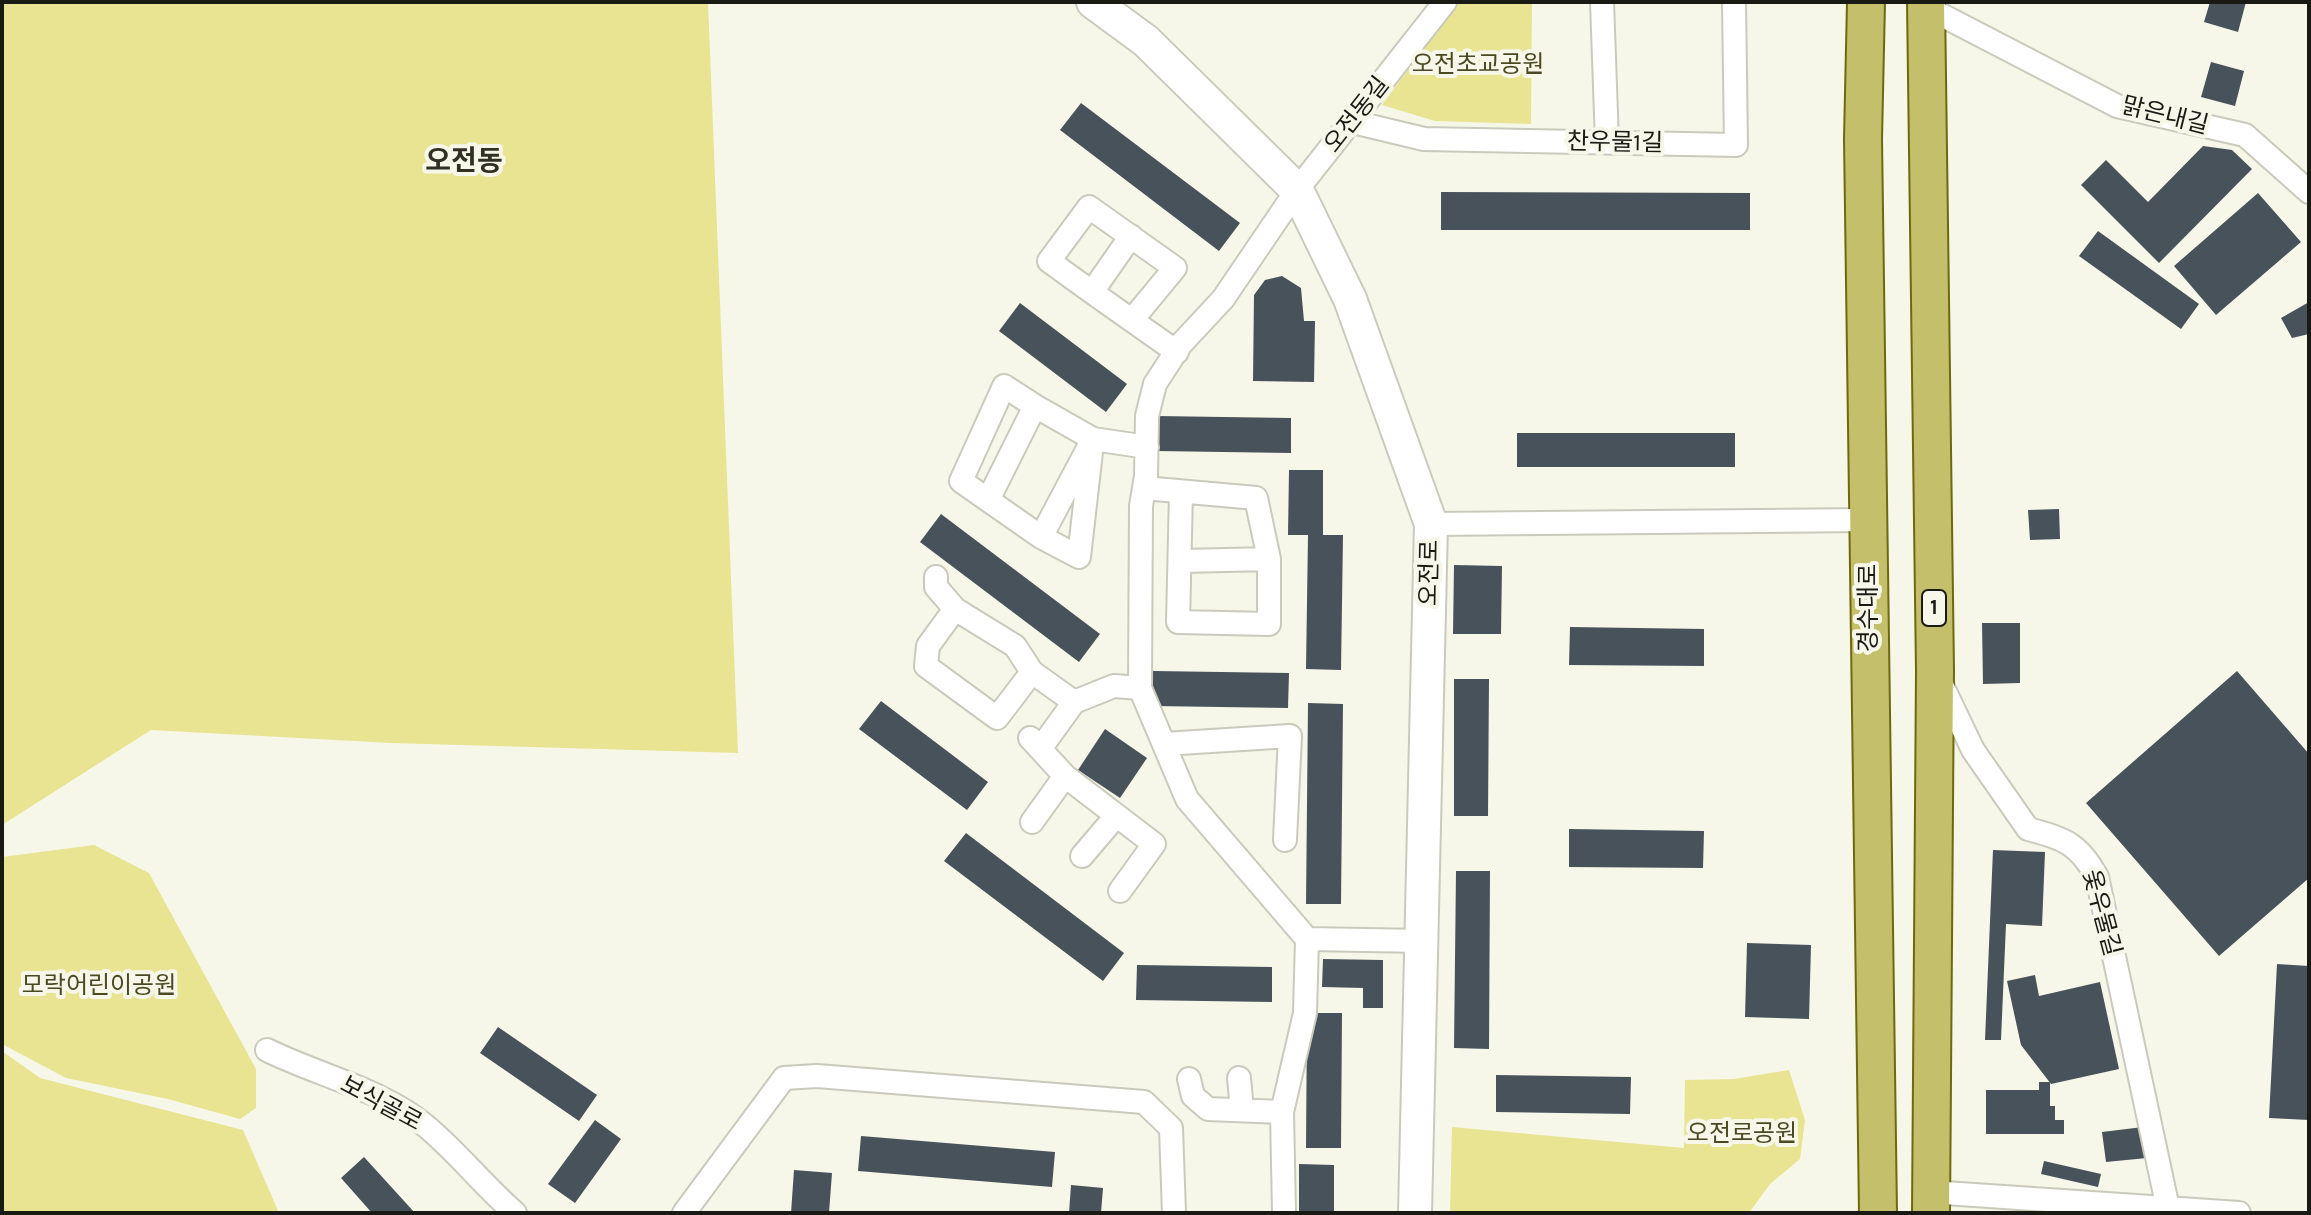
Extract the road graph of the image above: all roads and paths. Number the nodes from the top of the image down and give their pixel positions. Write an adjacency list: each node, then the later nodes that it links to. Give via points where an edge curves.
1 (1093, 2): 9 (street, 오전로, via 1146,41)
2 (1445, 2): 7 (street, 오전동길)
3 (1602, 2): 8 (street)
4 (1734, 2): 8 (street, 찬우물1길, via 1736,145)
5 (1866, 2): 21 (main road, 경수대로)
6 (1926, 5): 10 (street, 맑은내길, via 2117,106 2245,135); 28 (main road, 1)
7 (1353, 122): 8 (street, 찬우물1길, via 1424,139); 9 (street, 오전동길)
8 (1607, 142)
9 (1297, 190): 14 (street, 오전동길, via 1223,299); 22 (street, 오전로, via 1350,299)
10 (2309, 192)
11 (1131, 236): 12 (street); 12 (street, via 1089,207 1049,261); 13 (street, via 1175,268)
12 (1092, 292): 13 (street)
13 (1132, 320): 14 (street)
14 (1177, 352): 17 (street, 오전동길, via 1155,384)
15 (1035, 406): 16 (street); 20 (street); 20 (street, via 1004,386 961,481)
16 (1093, 439): 17 (street); 23 (street); 23 (street, via 1079,557)
17 (1147, 447): 18 (street, 오전동길)
18 (1144, 488): 19 (street); 30 (street, 오전동길)
19 (1181, 493): 24 (street, via 1256,498); 25 (street)
20 (988, 500): 23 (street)
21 (1869, 520): 22 (street); 53 (main road, 경수대로)
22 (1431, 524): 40 (street, 오전로)
23 (1041, 537)
24 (1269, 559): 25 (street); 25 (street, via 1269,624 1178,622)
25 (1182, 561)
26 (936, 577): 27 (street, via 936,587)
27 (955, 609): 29 (street, via 1015,646); 29 (street, via 928,646 926,666 997,718)
28 (1935, 671): 46 (main road, 1); 47 (street, 옻우물길, via 1973,750 2009,806 2028,829 2059,837 2084,853 2097,877)
29 (1032, 672): 31 (street)
30 (1140, 688): 31 (street, via 1114,686); 32 (street)
31 (1074, 702): 33 (street, via 1035,744)
32 (1164, 744): 36 (street, via 1290,736); 39 (street, via 1187,799)
33 (1065, 776): 34 (street); 35 (street)
34 (1116, 816): 37 (street); 38 (street, via 1154,844)
35 (1032, 822)
36 (1285, 840)
37 (1082, 856)
38 (1120, 891)
39 (1307, 939): 40 (street); 45 (street, via 1305,1013)
40 (1423, 941): 52 (street, 오전로)
41 (267, 1050): 48 (street, 보식골로, via 355,1086 426,1125)
42 (1239, 1078): 44 (street)
43 (1189, 1079): 44 (street, via 1193,1096 1208,1109)
44 (1242, 1110): 45 (street)
45 (1282, 1112): 51 (street)
46 (1931, 1202): 47 (street)
47 (2169, 1211): 54 (street)
48 (515, 1213)
49 (684, 1213): 50 (street, via 784,1078 817,1076 1144,1102 1171,1128)
50 (1174, 1213)
51 (1284, 1213)
52 (1415, 1213)
53 (1878, 1213)
54 (2239, 1213)

